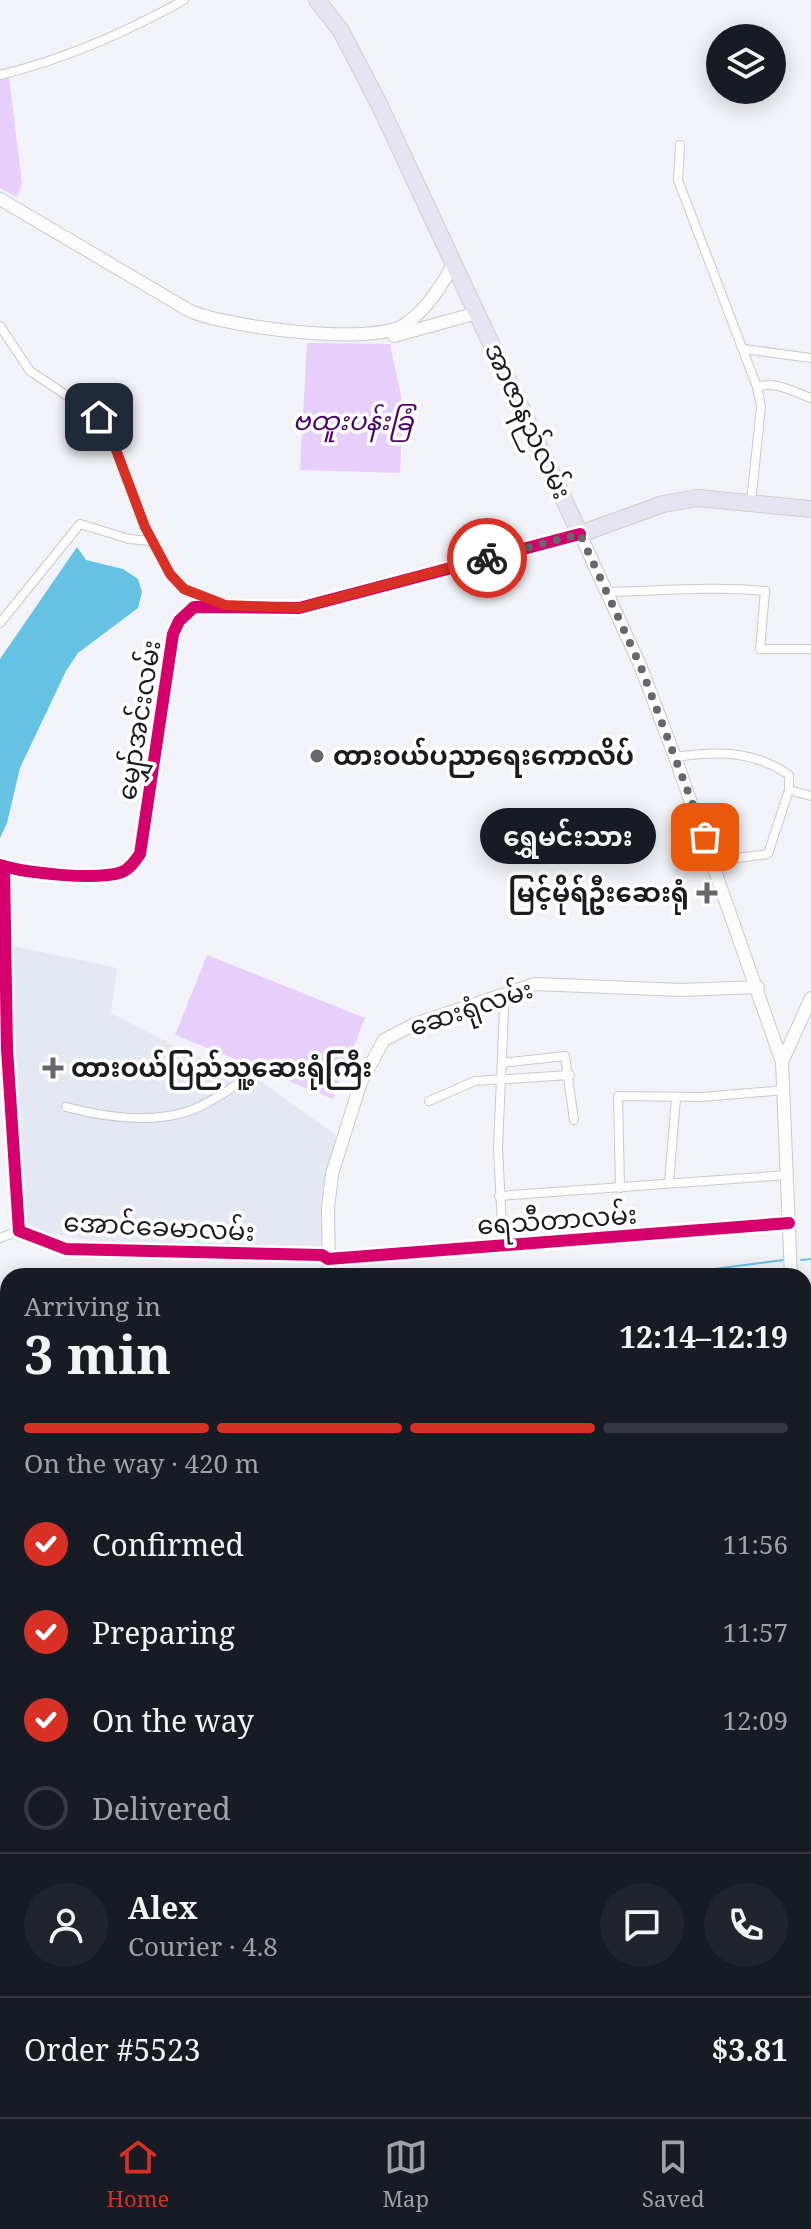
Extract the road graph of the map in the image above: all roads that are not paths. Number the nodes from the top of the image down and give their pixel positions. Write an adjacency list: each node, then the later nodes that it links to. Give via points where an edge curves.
1 (184, 0): 3 (street, via 61,59)
2 (317, 0): 7 (highway, အာဇာနည်လမ်း, via 341,31)
3 (0, 75)
4 (680, 145): 12 (street, via 678,180)
5 (0, 199): 8 (street, via 204,317 354,336 401,327)
6 (0, 207): 10 (street, via 194,321 268,335 354,342 392,337)
7 (454, 263): 8 (street); 9 (highway, အာဇာနည်လမ်း)
8 (427, 304): 10 (street)
9 (477, 313): 10 (street); 18 (highway, အာဇာနည်လမ်း)
10 (437, 322)
11 (2, 332): 19 (street, via 30,371 99,417)
12 (744, 349): 13 (street); 14 (street)
13 (811, 358)
14 (757, 387): 15 (street, via 776,385); 16 (street, via 761,407)
15 (811, 398)
16 (751, 502): 17 (highway); 18 (highway, via 698,498 663,504)
17 (811, 509)
18 (580, 534): 20 (street, အာဇာနည်လမ်း); 21 (street, မျှော်အင်းလမ်း, via 299,608)
19 (152, 541): 21 (street, via 184,589); 22 (street, via 80,524)
20 (607, 592): 23 (street, via 726,587 765,591 760,649); 24 (street, အာဇာနည်လမ်း)
21 (225, 605): 28 (street, မျှော်အင်းလမ်း, via 194,607 173,634 140,854 132,865 100,875)
22 (0, 623)
23 (811, 649)
24 (675, 757): 25 (street, via 718,751 751,757 789,775); 27 (street, အာဇာနည်လမ်း)
25 (789, 790): 26 (street); 27 (street, via 768,854)
26 (811, 796)
27 (714, 861): 29 (street, အာဇာနည်လမ်း)
28 (2, 866): 49 (street)
29 (758, 987): 30 (street, ဆေးရုံလမ်း, via 681,990 556,983); 33 (street, အာဇာနည်လမ်း)
30 (500, 994): 35 (street); 52 (street, ဆေးရုံလမ်း, via 384,1040 361,1082 332,1174)
31 (811, 998): 32 (street)
32 (800, 1021): 33 (street); 34 (street)
33 (771, 1026): 34 (street, အာဇာနည်လမ်း)
34 (782, 1062): 39 (street, အာဇာနည်လမ်း)
35 (502, 1063): 36 (street, via 565,1056); 37 (street)
36 (570, 1075): 37 (street); 43 (street)
37 (500, 1077): 41 (street, via 475,1081); 47 (street)
38 (243, 1081): 42 (street, via 191,1111 167,1116 95,1115)
39 (785, 1090): 40 (street); 44 (street, အာဇာနည်လမ်း)
40 (676, 1098): 45 (street); 46 (street, via 618,1096)
41 (429, 1101)
42 (66, 1107)
43 (574, 1120)
44 (787, 1175): 45 (street); 48 (street, အာဇာနည်လမ်း)
45 (669, 1183): 46 (street)
46 (620, 1188): 47 (street)
47 (499, 1196): 51 (street)
48 (789, 1223): 51 (street, ရေသီတာလမ်း); 54 (street, အာဇာနည်လမ်း)
49 (19, 1231): 50 (street); 52 (street, အောင်ခေမာလမ်း, via 66,1249)
50 (0, 1238)
51 (503, 1246): 52 (street, ရေသီတာလမ်း)
52 (328, 1259): 53 (street, ဆေးရုံလမ်း)
53 (329, 1268)
54 (791, 1268)

